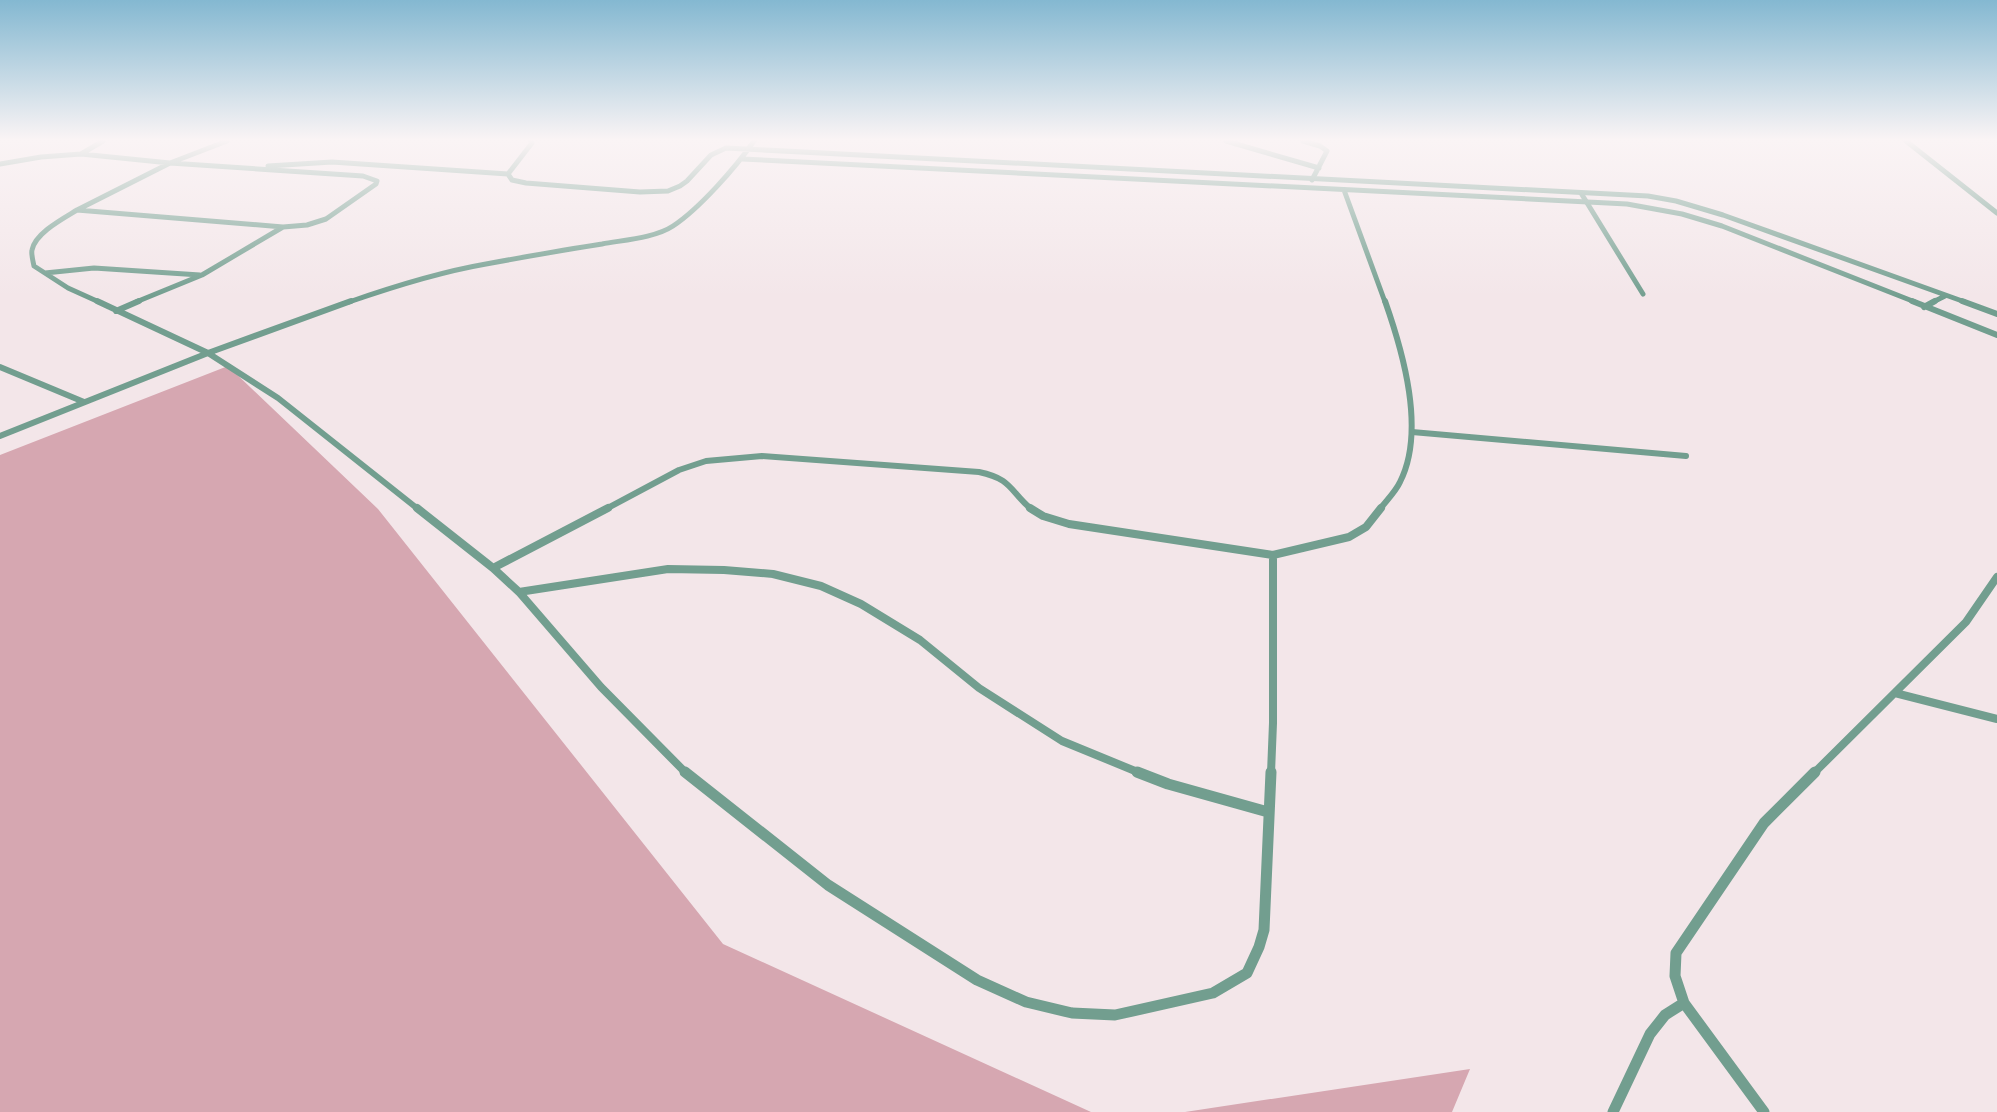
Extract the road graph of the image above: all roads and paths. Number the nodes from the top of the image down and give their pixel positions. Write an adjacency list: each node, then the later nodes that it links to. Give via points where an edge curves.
1 (111, 193): 9 (street)
2 (363, 193): 11 (street, via 326,219)
3 (710, 193): 20 (street, via 673,226 665,230 637,238 483,264 424,279 372,294)
4 (1345, 193): 23 (street, via 1395,330 1406,371)
5 (1408, 193): 8 (street)
6 (1581, 193): 8 (street); 15 (street, via 1648,196 1695,206)
7 (1973, 193): 10 (street)
8 (1586, 201): 14 (street); 16 (street, via 1642,205 1696,217)
9 (77, 210): 11 (street); 12 (street, via 48,230 38,239 32,250 34,266)
10 (1997, 212)
11 (283, 228): 13 (street)
12 (45, 273): 13 (street, via 94,268); 17 (street, via 68,288)
13 (202, 275): 17 (street)
14 (1643, 294)
15 (1945, 296): 16 (street); 18 (street)
16 (1924, 307): 19 (street)
17 (116, 311): 20 (street)
18 (1997, 314)
19 (1997, 335)
20 (208, 353): 22 (street); 27 (street, via 278,398)
21 (0, 367): 22 (street)
22 (84, 402): 24 (street)
23 (1412, 432): 25 (street); 26 (street, via 1407,465 1400,483 1366,527 1349,537)
24 (0, 436)
25 (1686, 456)
26 (1274, 555): 27 (street, via 1054,520 1040,515 1029,507 1005,481 980,472 762,456 706,461 679,470); 32 (street, via 1273,723)
27 (493, 568): 29 (street)
28 (1997, 577): 30 (street, via 1966,622)
29 (518, 592): 32 (street, via 668,569 773,574 821,586 861,604 920,640 979,688 1062,741 1168,784); 32 (street, via 601,687 693,780 828,885 977,980 1026,1002 1072,1013 1115,1015 1213,993 1247,973 1260,948 1264,930)
30 (1894, 693): 31 (street); 33 (street, via 1764,823 1676,954 1675,976)
31 (1997, 719)
32 (1268, 812)
33 (1684, 1003): 34 (street, via 1665,1015 1650,1034); 35 (street)
34 (1613, 1112)
35 (1764, 1112)

